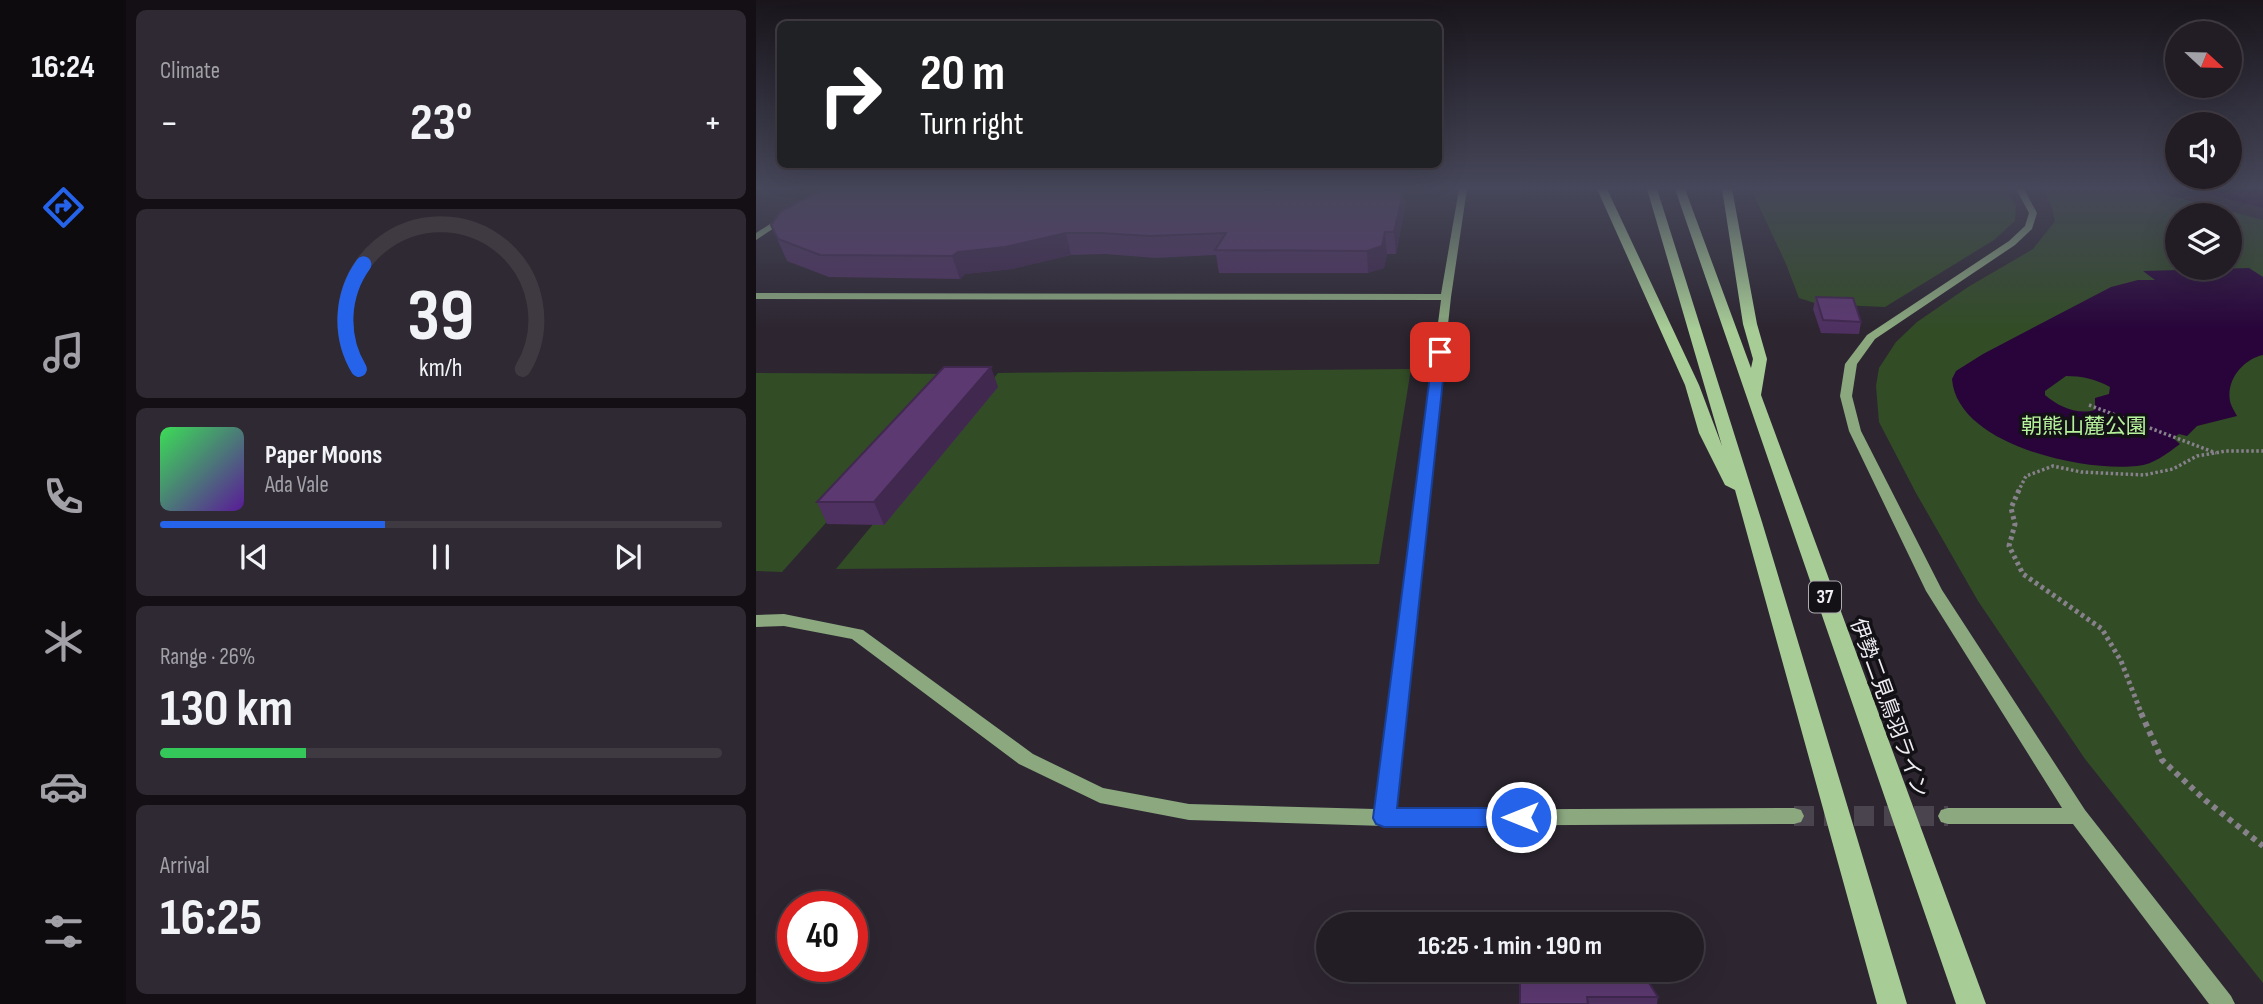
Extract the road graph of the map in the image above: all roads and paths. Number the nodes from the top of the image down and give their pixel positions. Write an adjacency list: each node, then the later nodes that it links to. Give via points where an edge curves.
1 (1456, 236): 8 (street)
2 (1625, 236): 13 (main road, via 1692,386 1707,433)
3 (1666, 236): 13 (main road, 37)
4 (1696, 236): 9 (main road, 伊勢二見鳥羽ライン / 37)
5 (1735, 236): 9 (main road, via 1760,359)
6 (2020, 236): 17 (street, via 1871,337 1851,364 1846,396 1855,431 1934,591)
7 (756, 296): 8 (street)
8 (1446, 297): 18 (street)
9 (1753, 398): 21 (main road, 伊勢二見鳥羽ライン / 37)
10 (2089, 405): 12 (path)
11 (2263, 451): 12 (path)
12 (2216, 453): 19 (path, via 2144,475 2053,466 2026,476 2011,508 2015,524 2009,547 2023,574 2102,629 2121,661 2162,760)
13 (1753, 522): 20 (main road, 37)
14 (756, 621): 18 (street, via 784,620 857,634 1026,759 1100,795 1189,812)
15 (1794, 816): 18 (street)
16 (1948, 816): 17 (street)
17 (2078, 816): 22 (street)
18 (1384, 818)
19 (2263, 846)
20 (1892, 1004)
21 (1971, 1004)
22 (2223, 1004)

